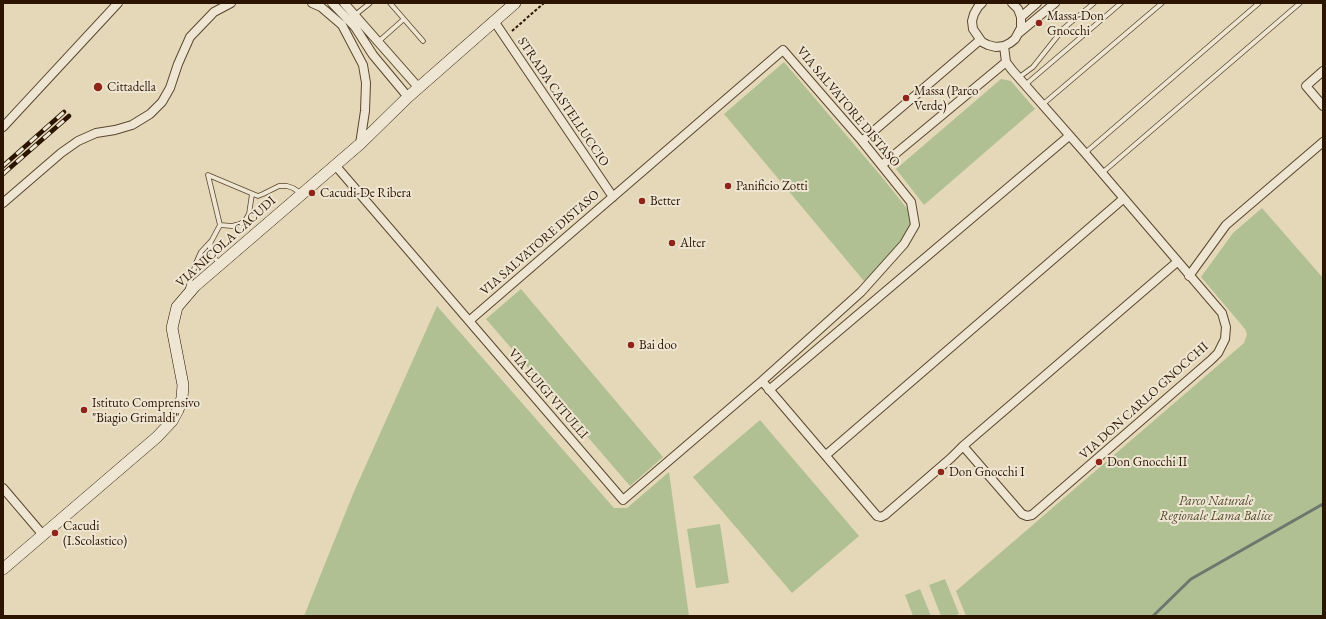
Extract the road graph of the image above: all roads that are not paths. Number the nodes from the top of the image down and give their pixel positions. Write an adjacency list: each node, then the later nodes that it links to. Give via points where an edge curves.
1 (118, 3): 35 (street)
2 (231, 3): 48 (street, via 214,12 190,37 170,88 162,102 150,114 132,125 96,133 78,141)
3 (312, 3): 39 (street, via 321,7 342,26 363,65 366,83 365,111)
4 (332, 3): 32 (street, via 355,27 373,55)
5 (344, 3): 18 (street)
6 (370, 3): 18 (lane)
7 (390, 3): 20 (lane)
8 (515, 3): 21 (street, VIA NICOLA CACUDI)
9 (982, 3): 23 (street, via 972,21 973,29)
10 (1012, 3): 19 (street)
11 (1037, 3): 19 (street)
12 (1054, 3): 22 (street)
13 (1094, 3): 29 (lane, via 1064,28 1033,68)
14 (1121, 3): 30 (lane)
15 (1162, 3): 33 (lane)
16 (1259, 3): 40 (lane)
17 (1300, 3): 43 (lane)
18 (355, 16): 25 (street)
19 (1021, 16): 22 (street)
20 (404, 19): 24 (lane); 25 (lane)
21 (494, 22): 31 (street, VIA NICOLA CACUDI); 46 (street, STRADA CASTELLUCCIO)
22 (1019, 33): 26 (street)
23 (980, 40): 26 (street, via 988,45); 37 (street)
24 (423, 41)
25 (378, 42): 31 (street)
26 (1004, 46): 27 (street, VIA DON CARLO GNOCCHI)
27 (1006, 62): 29 (street, VIA DON CARLO GNOCCHI); 42 (street)
28 (1323, 71): 34 (street, via 1306,86)
29 (1018, 78): 30 (street, VIA DON CARLO GNOCCHI)
30 (1025, 85): 33 (street, VIA DON CARLO GNOCCHI)
31 (418, 87): 32 (street, VIA NICOLA CACUDI)
32 (408, 97): 39 (street, VIA NICOLA CACUDI)
33 (1042, 105): 36 (street, VIA DON CARLO GNOCCHI)
34 (1323, 106)
35 (3, 128)
36 (1069, 136): 40 (street, VIA DON CARLO GNOCCHI); 57 (street)
37 (862, 141): 42 (street, VIA SALVATORE DISTASO); 46 (street, VIA SALVATORE DISTASO, via 783,50)
38 (1323, 142): 53 (street, via 1226,225)
39 (360, 144): 41 (street, VIA NICOLA CACUDI)
40 (1085, 153): 43 (street, VIA DON CARLO GNOCCHI)
41 (335, 165): 45 (street, VIA NICOLA CACUDI); 55 (street, VIA LUIGI VITULLI)
42 (882, 165): 56 (street, VIA SALVATORE DISTASO, via 911,202 915,225 904,244 861,292)
43 (1102, 174): 47 (street, VIA DON CARLO GNOCCHI)
44 (252, 194): 45 (lane, via 258,196 279,186 287,186); 49 (lane, via 246,219 240,224); 49 (lane, via 208,175)
45 (302, 194): 52 (street, VIA NICOLA CACUDI)
46 (613, 196): 55 (street, VIA SALVATORE DISTASO)
47 (1123, 199): 51 (street, VIA DON CARLO GNOCCHI); 59 (street)
48 (3, 203)
49 (220, 226): 50 (lane)
50 (212, 240): 52 (lane, via 212,255); 54 (lane, via 201,252)
51 (1177, 262): 53 (street, VIA DON CARLO GNOCCHI); 58 (street)
52 (220, 264): 54 (street, VIA NICOLA CACUDI)
53 (1190, 276): 58 (street, VIA DON CARLO GNOCCHI, via 1222,314 1226,327 1225,339 1218,353 1032,515 1022,514)
54 (186, 297): 61 (street, VIA NICOLA CACUDI, via 177,307 172,328 183,385 182,398 172,421 157,437)
55 (469, 320): 56 (street, VIA LUIGI VITULLI, via 623,500)
56 (762, 381): 57 (street)
57 (769, 390): 59 (street)
58 (963, 446): 59 (street, via 881,517 877,516)
59 (826, 455)
60 (3, 488): 61 (street)
61 (43, 535): 62 (street, VIA NICOLA CACUDI)
62 (3, 570)

